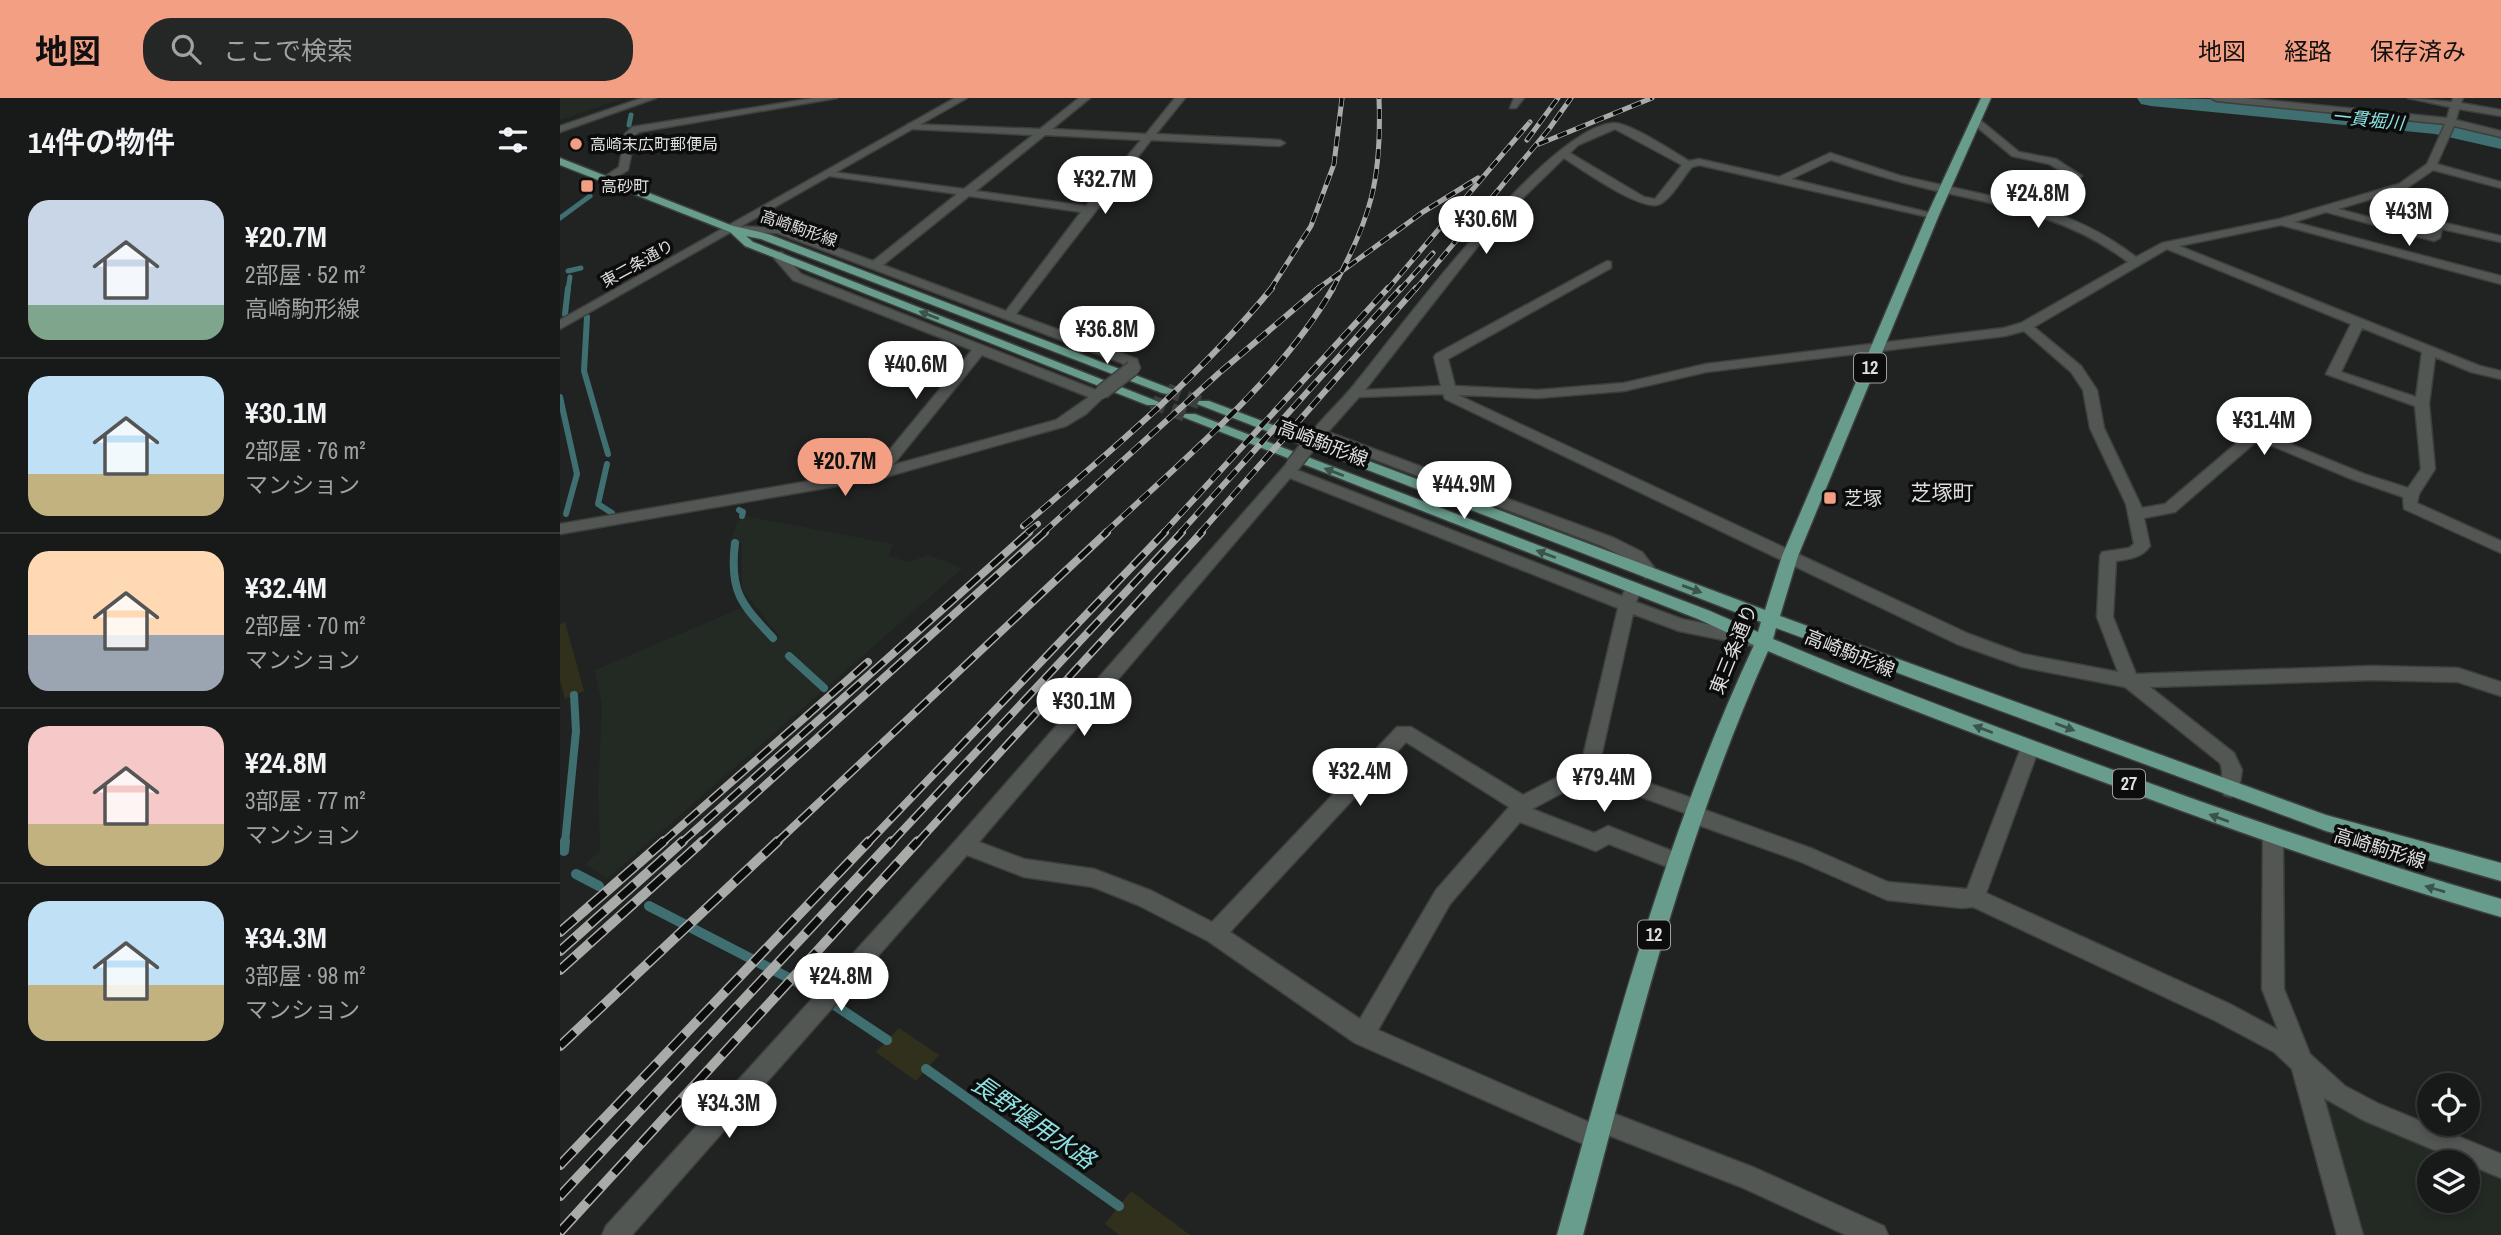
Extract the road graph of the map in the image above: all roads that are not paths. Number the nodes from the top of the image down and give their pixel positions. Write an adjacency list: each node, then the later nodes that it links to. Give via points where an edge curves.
1 (832, 98): 24 (street, via 636,129 630,134 624,167)
2 (962, 98): 12 (street, 東二条通り)
3 (1085, 98): 15 (street)
4 (1180, 98): 17 (street)
5 (1986, 98): 11 (main road, 東三条通り / 12)
6 (2217, 98): 13 (street)
7 (2413, 98): 9 (street)
8 (642, 99): 14 (street)
9 (2456, 102): 10 (street); 13 (street)
10 (2501, 113)
11 (1976, 122): 27 (main road, 東三条通り / 12); 29 (street, via 2016,154 2052,161 2077,176 2072,182 2013,188)
12 (912, 126): 15 (street); 23 (street, 東二条通り)
13 (2448, 126): 16 (street); 22 (street)
14 (560, 129)
15 (1041, 132): 17 (street); 28 (street)
16 (2501, 134)
17 (1149, 136): 18 (street); 31 (street)
18 (1280, 142)
19 (1564, 154): 21 (street, via 1574,143 1617,126); 21 (street, via 1640,200 1653,203 1660,201); 54 (street, via 1489,225)
20 (560, 161): 24 (main road, 高崎駒形線)
21 (1688, 164): 25 (street, via 1699,162)
22 (2431, 166): 26 (street); 30 (street, via 2403,186)
23 (829, 173): 28 (street); 34 (street, 東二条通り)
24 (606, 179): 34 (main road, 高崎駒形線)
25 (1781, 180): 27 (street, via 1830,156); 32 (street)
26 (2501, 185)
27 (1946, 189): 29 (street); 32 (main road, 東三条通り / 12)
28 (964, 193): 31 (street); 42 (street)
29 (2015, 206): 40 (street, via 2099,233)
30 (2322, 208): 33 (street); 36 (street, via 2434,238 2437,224)
31 (1089, 210): 44 (street)
32 (1933, 215): 49 (main road, 東三条通り / 12)
33 (2281, 222): 38 (street); 43 (street)
34 (730, 229): 35 (street, via 778,230); 37 (main road, 高崎駒形線); 39 (main road, 高崎駒形線, via 749,244); 46 (street, 東二条通り)
35 (801, 239): 37 (street); 42 (street)
36 (2501, 239)
37 (789, 245): 52 (main road, 高崎駒形線)
38 (2166, 245): 40 (street); 45 (street)
39 (778, 256): 48 (street, via 797,277); 56 (main road, 高崎駒形線, one-way to 39)
40 (2136, 263): 47 (street)
41 (1607, 265): 53 (street, via 1441,357)
42 (874, 266): 44 (street)
43 (2501, 280)
44 (1008, 317): 55 (street, bridge, via 1132,362 1133,368)
45 (2359, 321): 50 (street); 58 (street, via 2333,374)
46 (560, 325)
47 (2026, 326): 49 (street); 64 (street, via 2076,369 2090,390 2098,428)
48 (980, 349): 55 (street); 62 (street)
49 (1878, 349): 53 (street, via 1706,369 1624,387 1538,394); 67 (main road, 東三条通り / 12)
50 (2429, 349): 51 (street); 58 (street)
51 (2501, 375)
52 (1167, 390)
53 (1448, 390): 54 (street); 67 (street, via 1450,396)
54 (1356, 392): 60 (street)
55 (1099, 394): 62 (street, via 1073,416 1048,427)
56 (1153, 402)
57 (1204, 404): 68 (main road, 高崎駒形線 / 27)
58 (2422, 404): 63 (street, via 2428,469)
59 (1190, 417): 69 (main road, 高崎駒形線, one-way to 59)
60 (1317, 435): 61 (street, bridge); 68 (street, via 1608,542 1636,556)
61 (1290, 469): 69 (street); 80 (street)
62 (878, 474): 65 (street)
63 (2411, 494): 64 (street, via 2256,434 2170,508); 66 (street, via 2409,505)
64 (2136, 514): 72 (street, via 2142,546 2133,553 2108,556 2105,582 2105,617)
65 (560, 529)
66 (2501, 547)
67 (1790, 556): 70 (main road, 東三条通り / 12); 72 (street, via 1989,650 2062,671)
68 (1651, 573): 70 (main road, 高崎駒形線 / 27, one-way to 70)
69 (1631, 596): 71 (street, via 1679,625); 75 (street)
70 (1771, 619): 71 (main road, 東三条通り / 12); 76 (main road, 高崎駒形線 / 27, one-way to 76)
71 (1763, 643): 74 (main road, 高崎駒形線 / 27, one-way to 71); 78 (main road, 東三条通り / 12)
72 (2130, 681): 73 (street, via 2397,673 2458,675); 76 (street, via 2227,758 2233,770)
73 (2501, 689)
74 (2030, 748): 79 (main road, 高崎駒形線 / 27, one-way to 74); 83 (street)
75 (1589, 770): 77 (street); 78 (street)
76 (2231, 789): 82 (main road, 高崎駒形線 / 27, via 2337,827)
77 (1519, 808): 81 (street, via 1596,842 1608,835); 85 (street, via 1404,733); 86 (street, via 1443,897)
78 (1695, 811): 81 (main road, 東三条通り / 12); 83 (street, via 1887,891)
79 (2273, 838): 84 (main road, 高崎駒形線 / 27, one-way to 79); 87 (street, via 2273,989)
80 (964, 845): 85 (street, via 1042,873 1094,878 1146,898); 90 (street)
81 (1678, 862): 88 (main road, 東三条通り / 12, via 1638,984)
82 (2501, 872)
83 (1974, 897): 87 (street, via 2222,1012 2282,1044)
84 (2501, 908)
85 (1215, 934): 86 (street)
86 (1363, 1035): 88 (street)
87 (2302, 1062): 89 (street, via 2337,1094 2371,1112); 93 (street)
88 (1599, 1130): 91 (main road, 東三条通り / 12); 92 (street, via 1746,1177)
89 (2501, 1166)
90 (615, 1235)
91 (1570, 1235)
92 (1875, 1235)
93 (2350, 1235)

